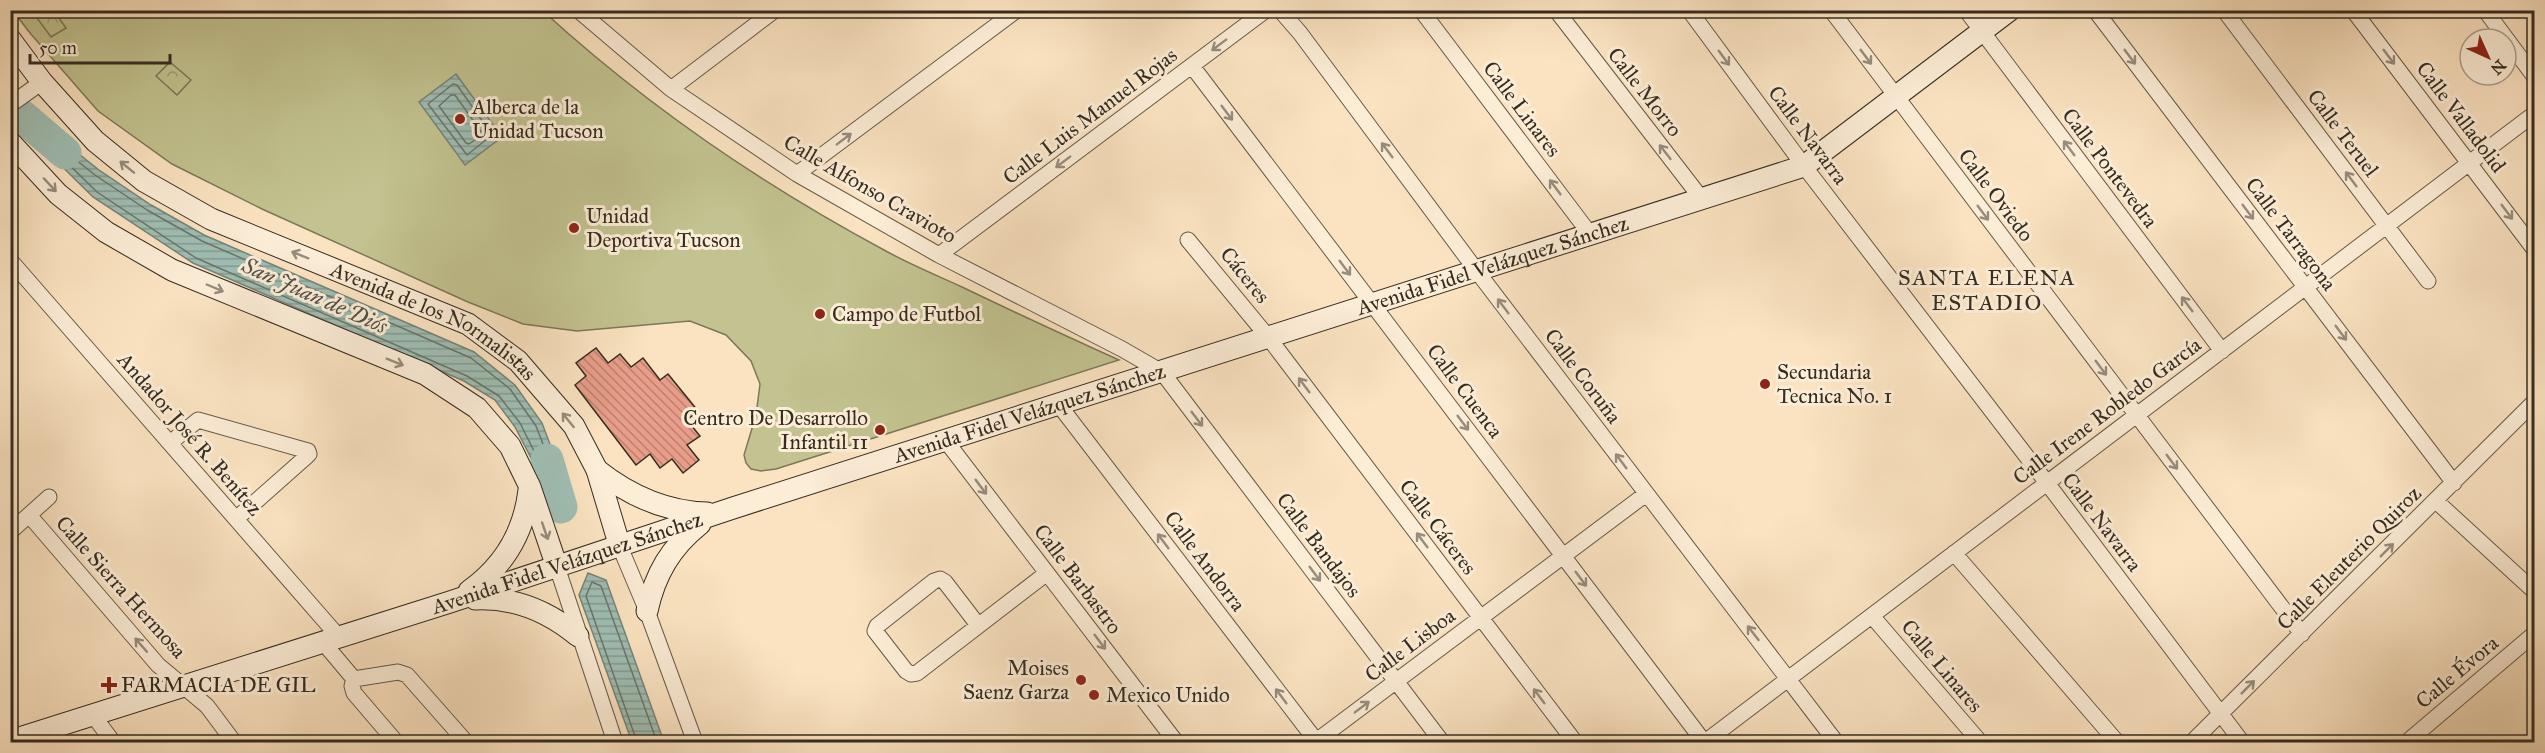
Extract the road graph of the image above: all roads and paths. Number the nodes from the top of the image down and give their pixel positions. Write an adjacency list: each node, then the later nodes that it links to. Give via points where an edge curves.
1 (578, 10): 23 (street, Calle Alfonso Cravioto)
2 (775, 10): 23 (street)
3 (1017, 10): 30 (street, one-way to 3)
4 (1266, 10): 20 (street, Calle Luis Manuel Rojas, one-way to 20)
5 (1280, 10): 18 (street, Calle Coruña)
6 (1291, 10): 18 (street, Calle Coruña)
7 (1421, 10): 33 (street, Calle Linares, one-way to 7)
8 (1556, 10): 31 (street, Calle Morro, one-way to 8)
9 (1689, 10): 29 (street, Calle Navarra, one-way to 29)
10 (1831, 10): 24 (street, Calle Oviedo, one-way to 24)
11 (1966, 10): 17 (street, Calle Pontevedra)
12 (2010, 10): 17 (street, Avenida Fidel Velázquez Sánchez)
13 (2095, 10): 40 (street, Calle Tarragona, one-way to 40)
14 (2224, 10): 32 (street, Calle Teruel, one-way to 14)
15 (2353, 10): 28 (street, Calle Valladolid, one-way to 28)
16 (2485, 10): 21 (street)
17 (1982, 32): 24 (street, Avenida Fidel Velázquez Sánchez); 43 (street, Calle Pontevedra, one-way to 17)
18 (1300, 33): 38 (street, Calle Coruña, one-way to 18)
19 (10, 39): 22 (street, Avenida de los Normalistas)
20 (1191, 66): 36 (street, Calle Luis Manuel Rojas, one-way to 36); 41 (street, Calle Cuenca, one-way to 41)
21 (2535, 76)
22 (42, 82): 25 (street); 50 (street, Avenida de los Normalistas, one-way to 22, via 574,426 518,361 468,324 211,219 144,181 95,141)
23 (671, 89): 30 (street, Calle Alfonso Cravioto)
24 (1896, 97): 29 (street, Avenida Fidel Velázquez Sánchez); 47 (street, Calle Oviedo, one-way to 47)
25 (10, 105)
26 (2535, 114): 28 (street, Calle Irene Robledo García)
27 (10, 142): 53 (street, one-way to 53, via 58,194 106,232 172,270 425,374 477,408 510,446)
28 (2469, 163): 32 (street, Calle Irene Robledo García); 35 (street, Calle Valladolid, one-way to 35)
29 (1804, 166): 31 (street, Avenida Fidel Velázquez Sánchez); 51 (street, Calle Navarra)
30 (797, 174): 36 (street, Calle Alfonso Cravioto)
31 (1701, 198): 33 (street, Avenida Fidel Velázquez Sánchez)
32 (2386, 225): 39 (street, Calle Teruel); 40 (street, Calle Irene Robledo García)
33 (1590, 234): 38 (street, Avenida Fidel Velázquez Sánchez)
34 (1188, 240): 42 (street, Cáceres)
35 (2535, 249)
36 (939, 255): 44 (street, Calle Alfonso Cravioto)
37 (10, 260): 49 (street, Andador José R. Benítez)
38 (1476, 270): 41 (street, Avenida Fidel Velázquez Sánchez); 54 (street, Calle Coruña, one-way to 38)
39 (2428, 281)
40 (2305, 287): 43 (street, Calle Irene Robledo García); 52 (street, Calle Tarragona, one-way to 52)
41 (1372, 304): 42 (street, Avenida Fidel Velázquez Sánchez); 63 (street, Calle Cuenca, one-way to 63)
42 (1268, 338): 44 (street, Avenida Fidel Velázquez Sánchez); 70 (street, Calle Cáceres, one-way to 42)
43 (2222, 351): 47 (street, Calle Irene Robledo García)
44 (1162, 372): 46 (street, Avenida Fidel Velázquez Sánchez); 78 (street, Calle Bandajos, one-way to 78)
45 (2535, 402): 52 (street, Calle Eleuterio Quiroz)
46 (1059, 405): 48 (street, Avenida Fidel Velázquez Sánchez); 90 (street, Calle Andorra, one-way to 46)
47 (2136, 415): 51 (street, Calle Irene Robledo García); 72 (street, Calle Oviedo, one-way to 72)
48 (946, 441): 57 (street, Avenida Fidel Velázquez Sánchez); 65 (street, Calle Barbastro, one-way to 65)
49 (170, 444): 59 (street, Andador José R. Benítez); 59 (street, via 198,420 308,451)
50 (597, 470): 57 (street, via 633,495 653,503 674,510); 61 (street, Avenida de los Normalistas)
51 (2047, 483): 62 (street, Calle Irene Robledo García); 80 (street, Calle Navarra)
52 (2454, 483): 56 (street, Calle Eleuterio Quiroz)
53 (530, 487): 64 (street, one-way to 64); 67 (street, via 524,520 509,551 483,581)
54 (1646, 494): 63 (street, Calle Lisboa); 77 (street, Calle Coruña, one-way to 54)
55 (49, 498): 58 (street)
56 (2436, 501): 66 (street); 72 (street, Calle Eleuterio Quiroz, one-way to 56)
57 (717, 514): 61 (street, Avenida Fidel Velázquez Sánchez); 68 (street, via 689,533 667,558)
58 (29, 515): 60 (street); 79 (street, Calle Sierra Hermosa, one-way to 58, via 158,665)
59 (236, 519): 75 (street, Andador José R. Benítez)
60 (10, 532)
61 (620, 547): 64 (street, Avenida Fidel Velázquez Sánchez); 68 (street, Avenida de los Normalistas)
62 (1954, 553): 69 (street, Calle Irene Robledo García); 96 (street)
63 (1564, 556): 70 (street, Calle Lisboa); 93 (street, Calle Cuenca, one-way to 93)
64 (557, 567): 67 (street, Avenida Fidel Velázquez Sánchez); 74 (street)
65 (1047, 573): 71 (street); 89 (street, Calle Barbastro, one-way to 89)
66 (2535, 591)
67 (450, 602): 74 (street, via 485,598 520,604 551,616); 75 (street, Avenida Fidel Velázquez Sánchez)
68 (647, 611): 88 (street, Avenida de los Normalistas)
69 (1872, 616): 77 (street, Calle Irene Robledo García); 95 (street, Calle Linares)
70 (1481, 618): 78 (street, Calle Lisboa); 92 (street, Calle Cáceres, one-way to 70)
71 (978, 625): 71 (street, via 911,674 875,631 940,579)
72 (2301, 634): 80 (street, Calle Eleuterio Quiroz, one-way to 72)
73 (2535, 634): 99 (street, Calle Évora)
74 (578, 636): 87 (street)
75 (330, 639): 76 (street, Andador José R. Benítez); 79 (street, Avenida Fidel Velázquez Sánchez)
76 (354, 679): 85 (street, Andador José R. Benítez, via 354,693); 86 (street, via 398,672 407,675)
77 (1789, 679): 93 (street, Calle Irene Robledo García); 94 (street, Calle Coruña)
78 (1396, 682): 90 (street, Calle Lisboa, one-way to 78); 91 (street, Calle Bandajos)
79 (184, 685): 81 (street, Avenida Fidel Velázquez Sánchez); 84 (street, Calle Sierra Hermosa, via 207,706)
80 (2220, 714): 97 (street, Calle Eleuterio Quiroz); 98 (street, Calle Navarra)
81 (93, 715): 82 (street, Avenida Fidel Velázquez Sánchez); 83 (street)
82 (10, 741)
83 (113, 742)
84 (234, 742)
85 (396, 742)
86 (466, 742)
87 (615, 742)
88 (696, 742)
89 (1176, 742)
90 (1316, 742)
91 (1442, 742)
92 (1575, 742)
93 (1705, 742)
94 (1836, 742)
95 (1980, 742)
96 (2117, 742)
97 (2192, 742)
98 (2242, 742)
99 (2407, 742)

